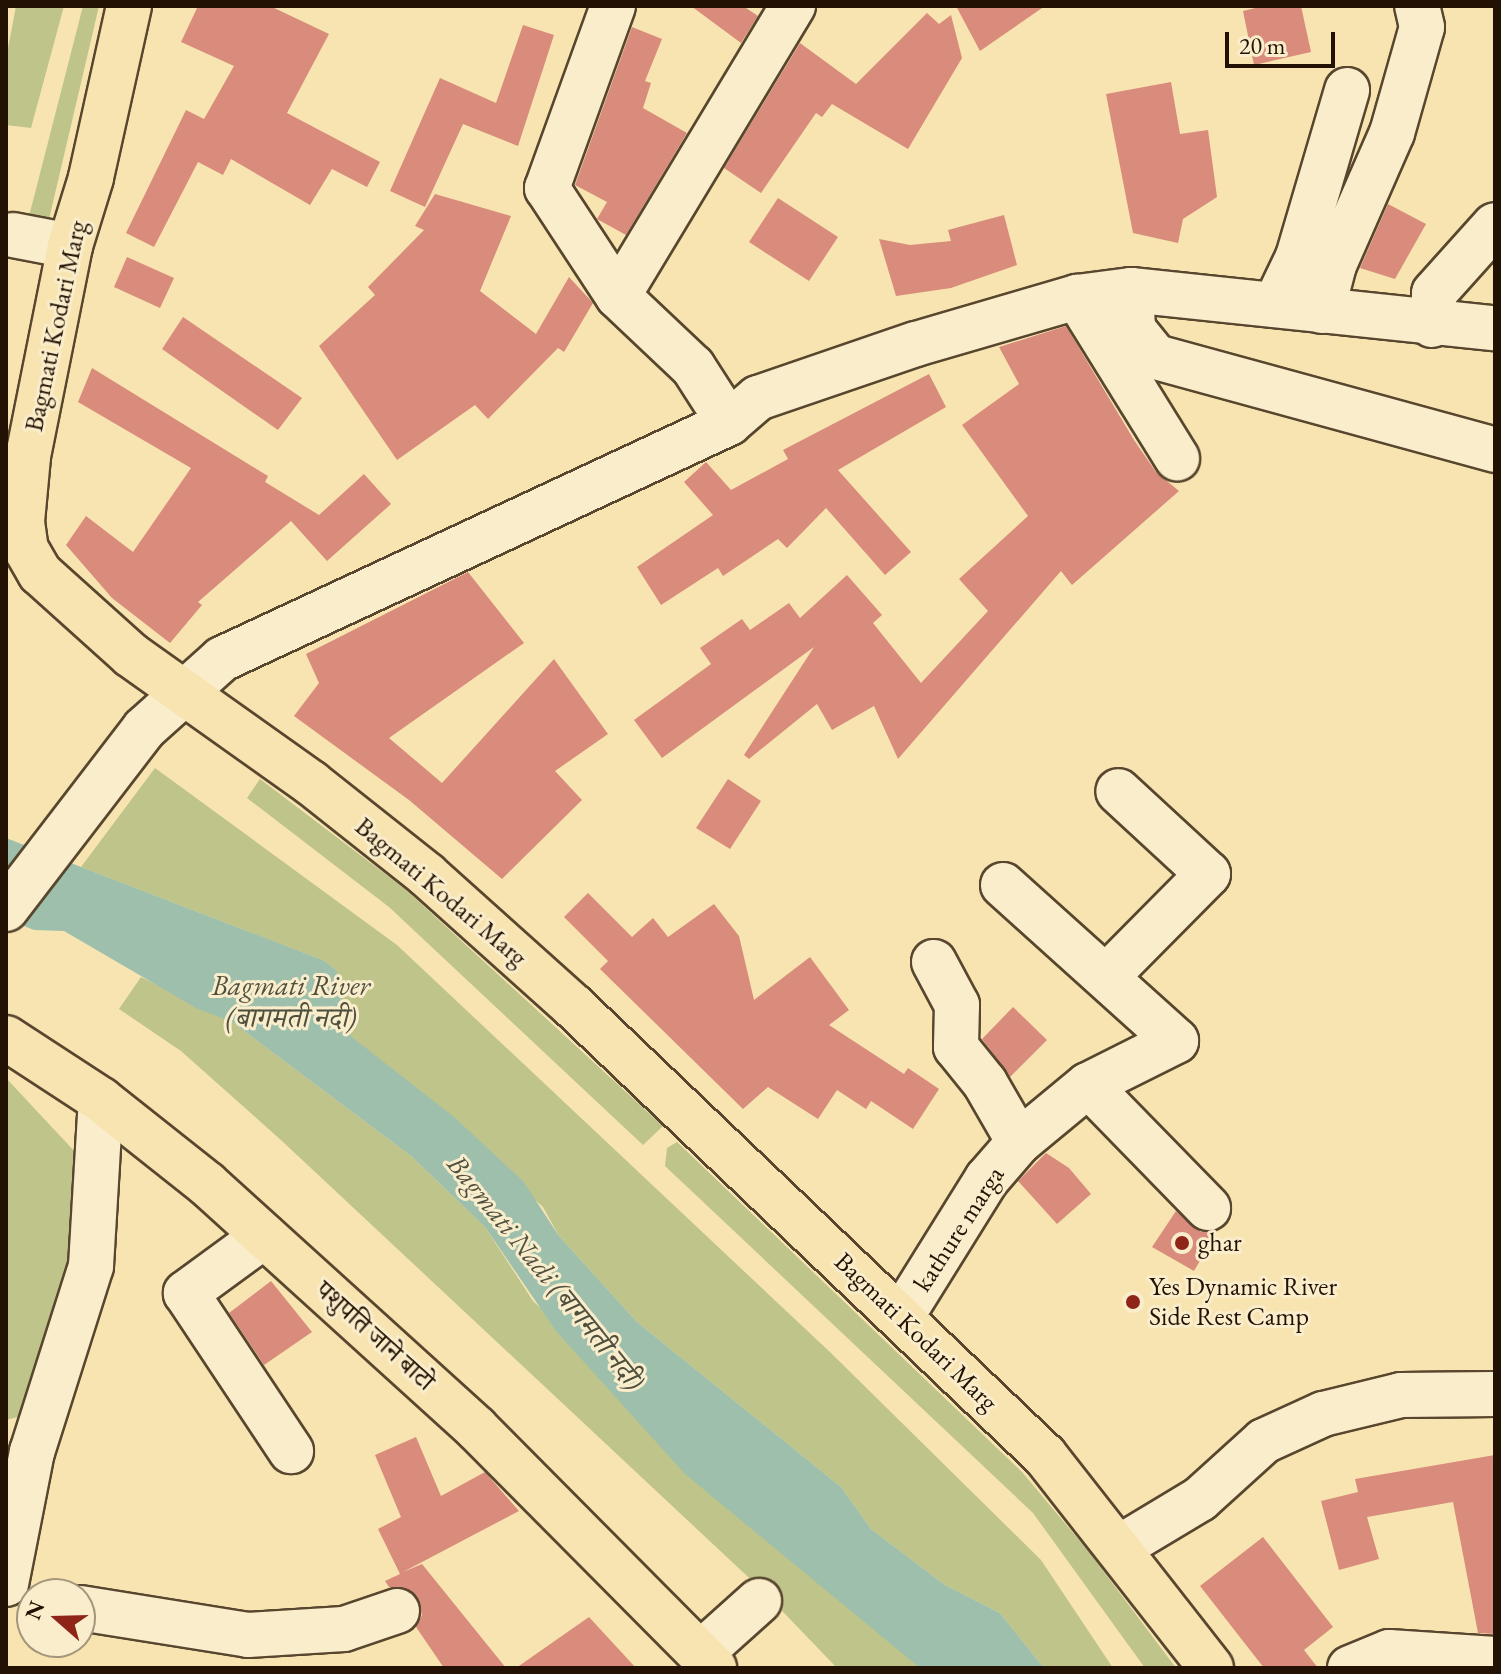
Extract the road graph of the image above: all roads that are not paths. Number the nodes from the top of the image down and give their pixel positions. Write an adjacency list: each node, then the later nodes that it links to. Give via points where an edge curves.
1 (129, 6): 8 (main road, Bagmati Kodari Marg, via 91,178)
2 (613, 6): 10 (street, via 547,188)
3 (793, 6): 10 (street)
4 (1417, 6): 13 (street, via 1422,27 1400,108 1334,265)
5 (1347, 90): 12 (street, via 1298,257)
6 (1495, 225): 14 (street, via 1434,293)
7 (13, 235): 8 (street)
8 (70, 246): 19 (main road, Bagmati Kodari Marg, via 23,488 26,549 40,573 77,611)
9 (1131, 290): 11 (street); 12 (street); 17 (street, via 1133,329 1156,357)
10 (618, 296): 16 (street, via 693,367)
11 (1077, 297): 16 (street, via 758,398); 18 (street)
12 (1275, 305): 13 (street)
13 (1322, 311): 14 (street)
14 (1432, 325): 15 (street)
15 (1495, 328)
16 (729, 423): 19 (street, via 222,659)
17 (1495, 450)
18 (1177, 458)
19 (180, 692): 22 (street, via 144,729); 31 (main road, Bagmati Kodari Marg, via 311,783 427,875)
20 (1118, 791): 24 (street, via 1208,874)
21 (1003, 885): 24 (street)
22 (6, 909)
23 (934, 962): 28 (street, kathure marga, via 957,1005 956,1047 985,1083)
24 (1106, 977): 26 (street, kathure marga, via 1176,1041)
25 (6, 1038): 27 (main road, पशुपति जाने बाटो)
26 (1088, 1085): 28 (street, kathure marga); 29 (street)
27 (101, 1100): 30 (main road, पशुपति जाने बाटो); 33 (street, via 91,1266)
28 (1019, 1142): 31 (street, kathure marga, via 987,1179)
29 (1208, 1208)
30 (264, 1236): 34 (street, via 186,1293); 41 (main road, पशुपति जाने बाटो, via 476,1428)
31 (901, 1317): 35 (main road, Bagmati Kodari Marg, via 1045,1456)
32 (1495, 1394): 35 (street, via 1401,1395 1323,1414 1264,1441 1200,1499)
33 (19, 1448): 36 (street)
34 (291, 1451)
35 (1120, 1547): 42 (main road, Bagmati Kodari Marg)
36 (6, 1584)
37 (759, 1601): 41 (street)
38 (96, 1611): 39 (street, via 248,1635 344,1629)
39 (397, 1611)
40 (1495, 1659): 43 (street, via 1389,1652)
41 (708, 1661)
42 (1211, 1668)
43 (1350, 1668)

